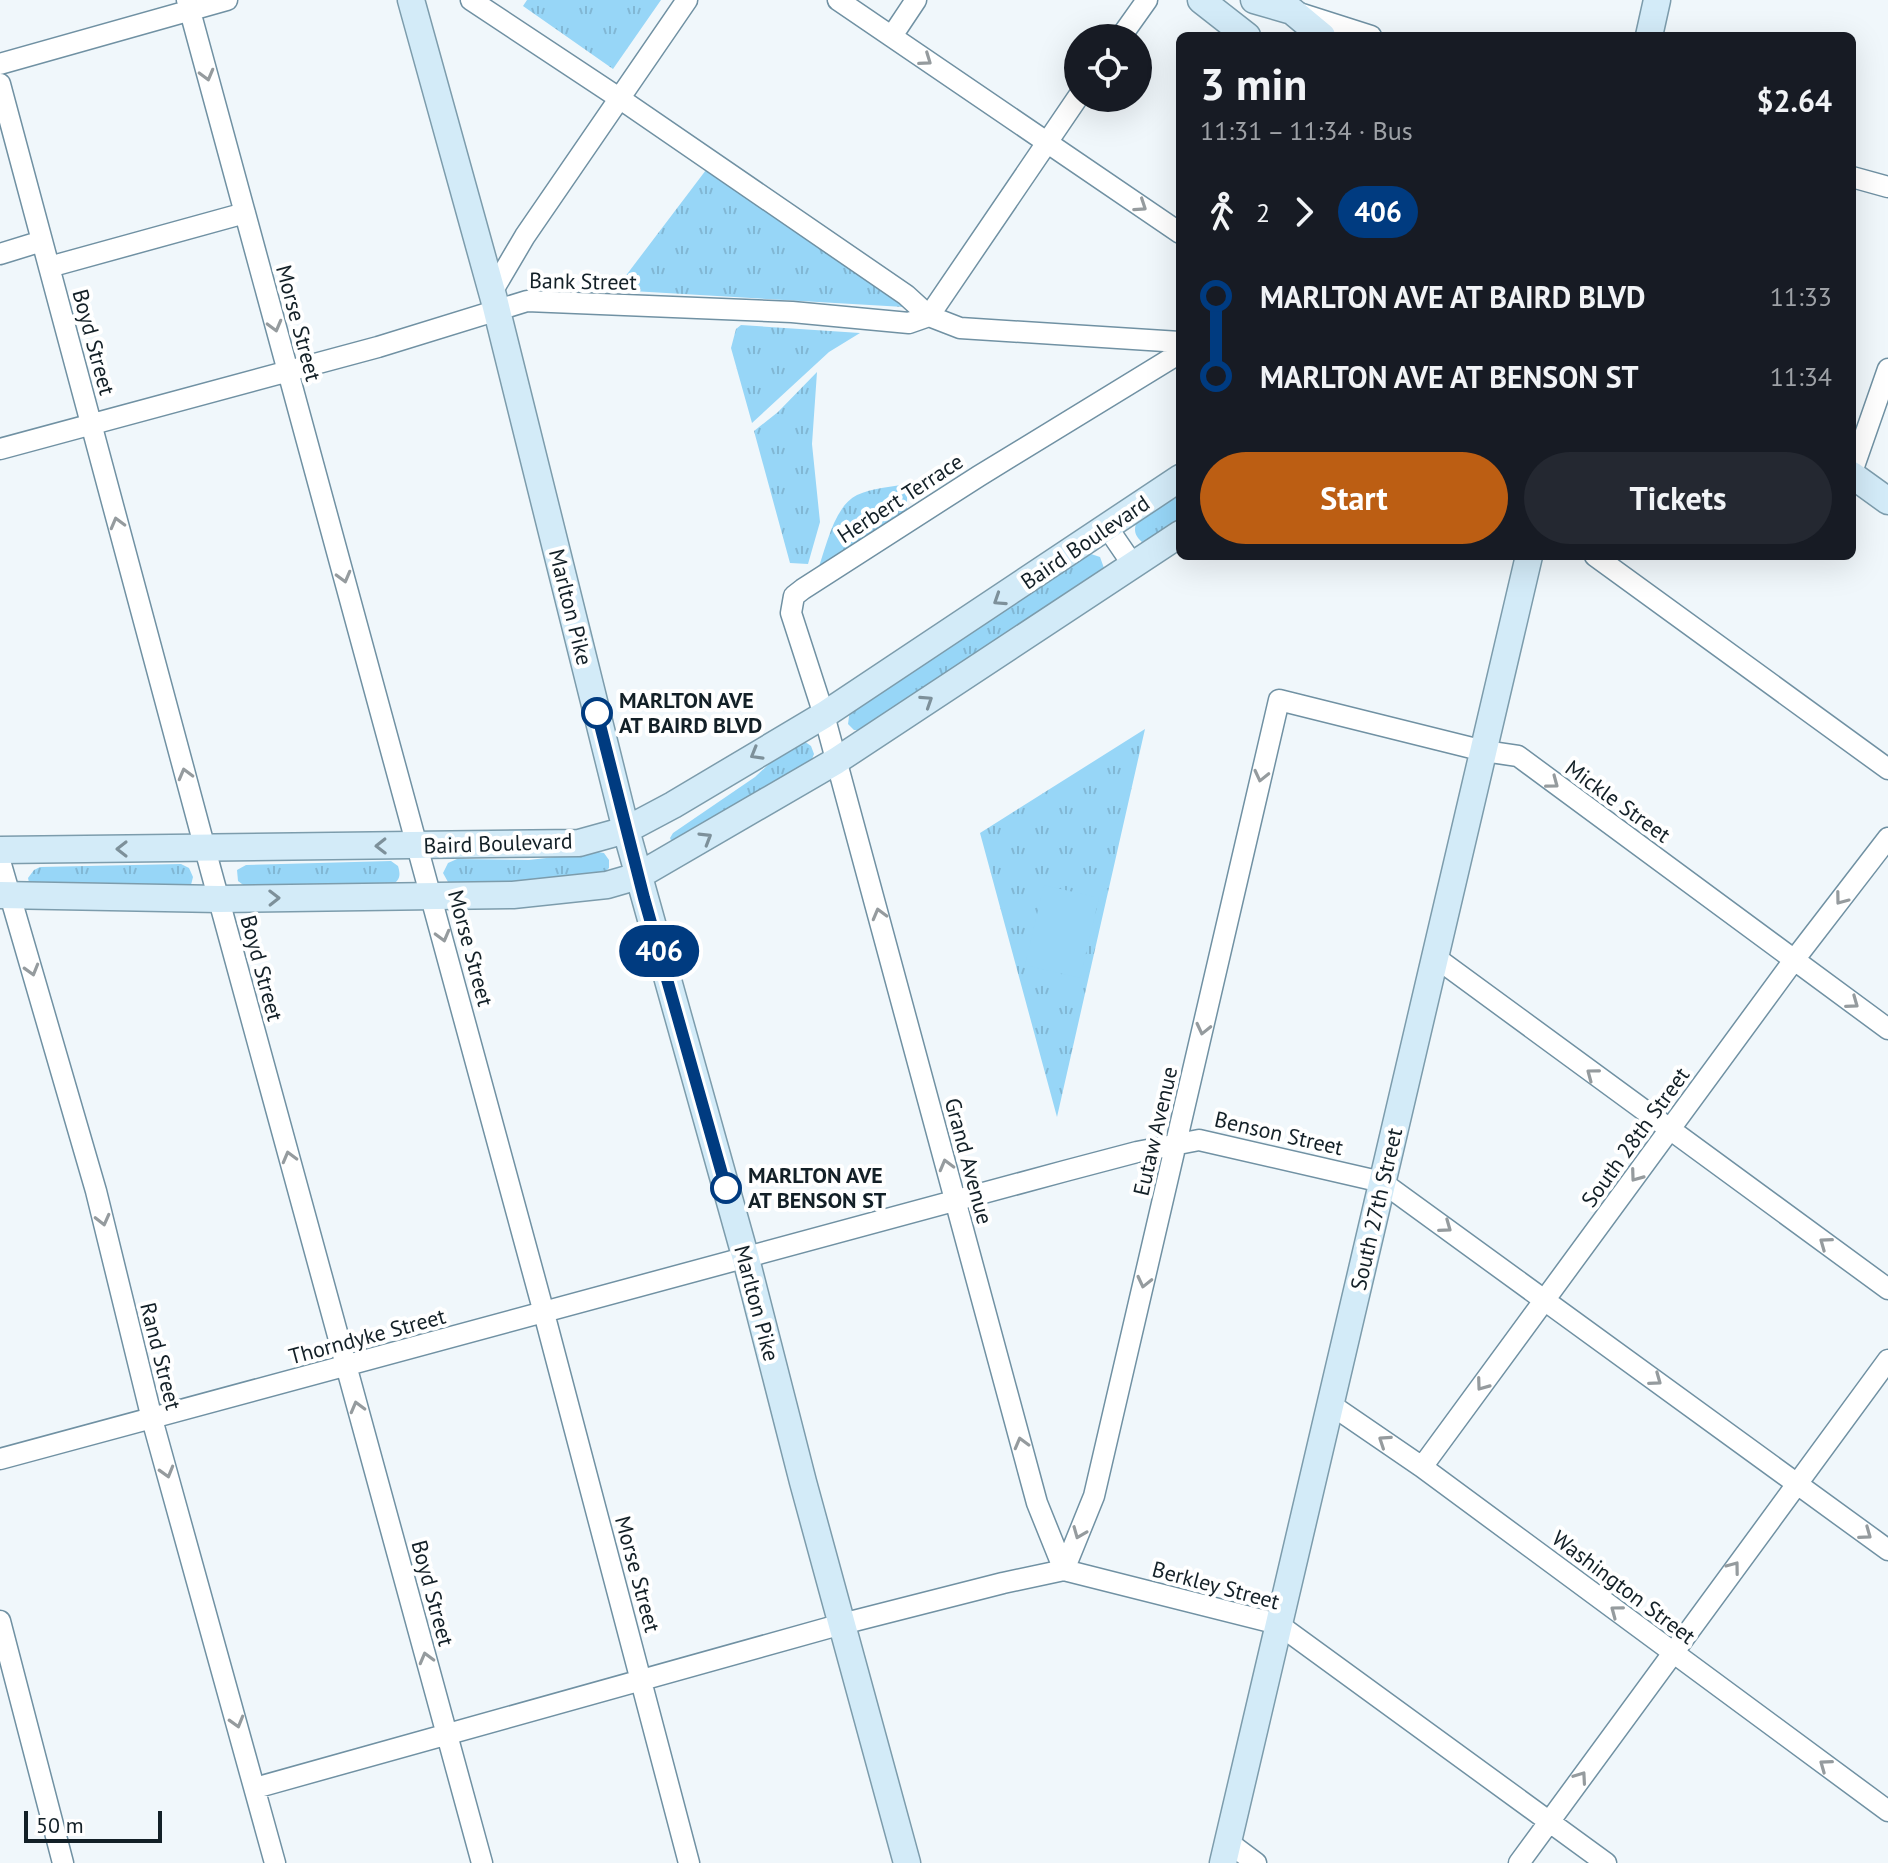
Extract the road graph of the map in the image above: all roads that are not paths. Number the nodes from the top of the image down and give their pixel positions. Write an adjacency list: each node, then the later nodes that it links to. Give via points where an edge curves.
1 (227, 0): 11 (street)
2 (411, 0): 31 (main road, Marlton Pike)
3 (471, 0): 21 (street)
4 (687, 0): 21 (street)
5 (838, 0): 18 (street)
6 (916, 0): 18 (street)
7 (1147, 0): 13 (street)
8 (1201, 0): 14 (main road)
9 (1254, 0): 12 (main road)
10 (1657, 0): 17 (main road)
11 (188, 5): 19 (street); 26 (street, Morse Street, one-way to 26)
12 (1292, 11): 15 (main road); 16 (street)
13 (1130, 24)
14 (1244, 32)
15 (1317, 32)
16 (1358, 32)
17 (1650, 32)
18 (892, 36): 23 (street, one-way to 23)
19 (0, 64)
20 (0, 84): 28 (street, Boyd Street)
21 (619, 98): 31 (street, via 505,265); 32 (street)
22 (1067, 112): 23 (street)
23 (1046, 142): 27 (street, one-way to 27); 32 (street)
24 (1856, 178): 25 (street)
25 (1888, 187)
26 (245, 213): 30 (street); 36 (street, Morse Street, one-way to 36)
27 (1176, 230)
28 (42, 241): 29 (street); 30 (street, Boyd Street)
29 (0, 254)
30 (49, 267): 37 (street, Boyd Street)
31 (494, 302): 32 (street, Bank Street, via 792,312 909,323); 36 (street, Bank Street); 53 (main road, Marlton Pike)
32 (929, 316): 33 (street, Bank Street, via 960,328)
33 (1176, 342)
34 (1176, 355): 49 (street, Herbert Terrace, via 794,596 791,613)
35 (1888, 369): 39 (street)
36 (288, 372): 37 (street, Bank Street); 55 (street, Morse Street, one-way to 55)
37 (90, 423): 38 (street, Bank Street); 56 (street, Boyd Street, one-way to 37)
38 (0, 449)
39 (1856, 461)
40 (1856, 476): 42 (main road)
41 (1176, 481): 43 (main road, Baird Boulevard)
42 (1888, 501)
43 (1107, 527): 47 (street); 49 (main road, Baird Boulevard, one-way to 49)
44 (1176, 537): 47 (main road, Baird Boulevard)
45 (1528, 560): 50 (main road, South 27th Street)
46 (1601, 560): 52 (street)
47 (1133, 565): 51 (main road, Baird Boulevard, one-way to 47)
48 (1279, 700): 50 (street, Mickle Street); 67 (street, Eutaw Avenue, one-way to 67)
49 (824, 715): 51 (street, Herbert Terrace); 53 (main road, Baird Boulevard, one-way to 53)
50 (1484, 751): 63 (main road, South 27th Street); 64 (street, Mickle Street, one-way to 64, via 1518,756)
51 (836, 761): 59 (main road, Baird Boulevard, one-way to 51); 69 (street, Grand Avenue, one-way to 51)
52 (1888, 769)
53 (626, 830): 55 (main road, Baird Boulevard, via 579,843); 59 (main road, Marlton Pike)
54 (1888, 838): 64 (street, South 28th Street, one-way to 64)
55 (417, 846): 56 (main road, Baird Boulevard, one-way to 56); 61 (street, Morse Street)
56 (205, 849): 57 (main road, Baird Boulevard, one-way to 57); 62 (street, Boyd Street)
57 (0, 850)
58 (0, 861): 60 (street, Rand Street)
59 (638, 876): 61 (main road, Baird Boulevard, via 607,885 513,895); 70 (main road, Marlton Pike)
60 (5, 895): 62 (main road, Baird Boulevard); 77 (street, Rand Street, one-way to 77, via 96,1191)
61 (432, 896): 62 (main road, Baird Boulevard, one-way to 61); 73 (street, Morse Street, one-way to 73)
62 (219, 899): 75 (street, Boyd Street, one-way to 62)
63 (1435, 957): 66 (street, one-way to 63); 68 (main road, South 27th Street)
64 (1794, 960): 65 (street, Mickle Street, one-way to 65); 66 (street, South 28th Street)
65 (1888, 1029)
66 (1669, 1131): 71 (street, one-way to 66); 72 (street, South 28th Street, one-way to 72)
67 (1177, 1143): 68 (street, Benson Street, via 1199,1140); 69 (street, Benson Street); 82 (street, Eutaw Avenue, one-way to 82, via 1094,1496)
68 (1382, 1182): 72 (street, Benson Street, one-way to 72); 76 (main road, South 27th Street)
69 (955, 1200): 70 (street, Benson Street); 82 (street, Grand Avenue, one-way to 69, via 1037,1503)
70 (746, 1259): 73 (street, Thorndyke Street); 84 (main road, Marlton Pike)
71 (1888, 1289)
72 (1546, 1299): 79 (street, South 28th Street, one-way to 79); 80 (street, Benson Street, one-way to 80)
73 (544, 1313): 75 (street, Thorndyke Street); 87 (street, Morse Street)
74 (1888, 1360): 80 (street)
75 (346, 1366): 77 (street, Thorndyke Street); 88 (street, Boyd Street, one-way to 75)
76 (1330, 1404): 79 (street, Washington Street, one-way to 76); 85 (main road, South 27th Street)
77 (152, 1419): 78 (street, Thorndyke Street); 89 (street, Rand Street, one-way to 89)
78 (0, 1459)
79 (1422, 1467): 86 (street, Washington Street, one-way to 79)
80 (1797, 1483): 81 (street, Benson Street, one-way to 81); 86 (street, one-way to 80)
81 (1888, 1550)
82 (1064, 1570): 84 (street, Berkley Street); 85 (street, Berkley Street)
83 (0, 1621): 93 (street)
84 (842, 1624): 87 (street, Berkley Street); 97 (main road, Marlton Pike)
85 (1278, 1624): 91 (street, Berkley Street); 92 (main road, South 27th Street)
86 (1672, 1652): 90 (street, Washington Street, one-way to 86); 91 (street, one-way to 86)
87 (641, 1680): 88 (street, Berkley Street); 96 (street, Morse Street)
88 (446, 1733): 89 (street, Berkley Street); 95 (street, Boyd Street)
89 (255, 1788): 94 (street, Rand Street)
90 (1888, 1811)
91 (1549, 1822): 99 (street); 100 (street, Berkley Street)
92 (1226, 1853): 98 (street)
93 (63, 1863)
94 (275, 1863)
95 (482, 1863)
96 (689, 1863)
97 (907, 1863)
98 (1256, 1863)
99 (1519, 1863)
100 (1606, 1863)

